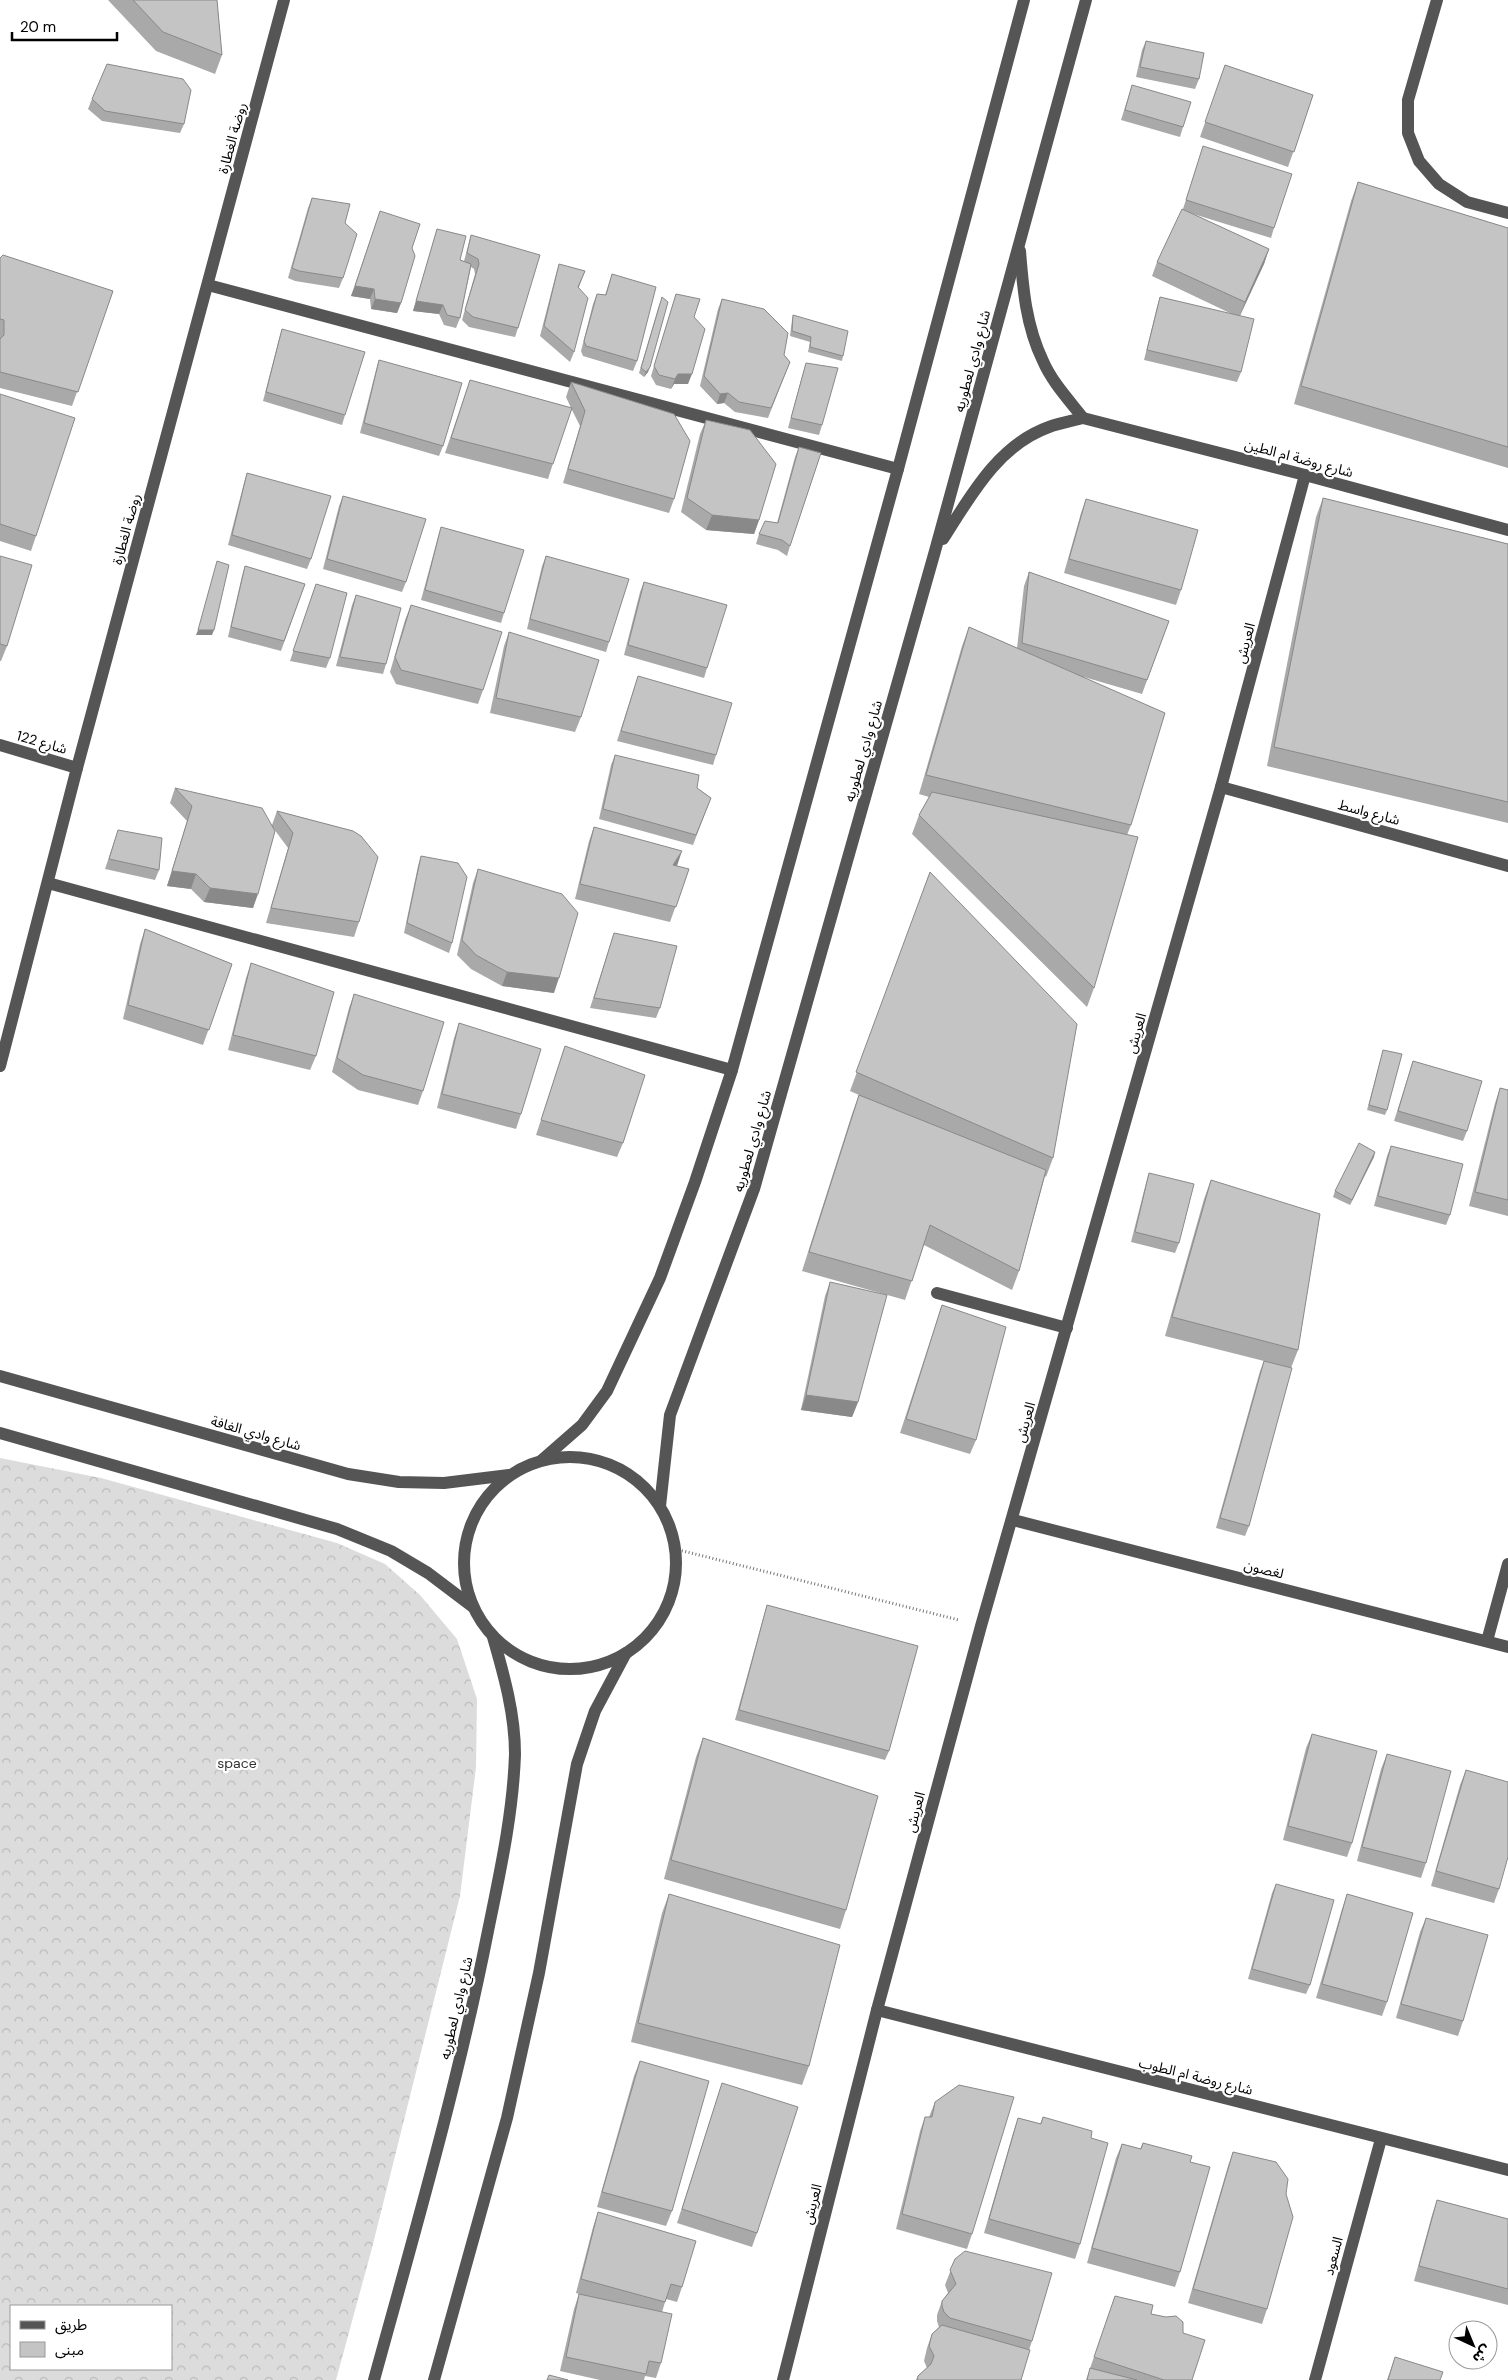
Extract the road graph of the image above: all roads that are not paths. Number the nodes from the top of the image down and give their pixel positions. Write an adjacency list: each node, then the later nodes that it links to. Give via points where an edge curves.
1 (284, 0): 7 (street, روضة الغطارة)
2 (1024, 0): 9 (street)
3 (1086, 0): 6 (street, شارع وادي لعطوريه)
4 (1437, 0): 5 (street, via 1408,100 1408,133 1419,161 1439,184 1467,202)
5 (1508, 213)
6 (1020, 243): 8 (street, via 1024,296 1031,331 1056,384); 12 (street, شارع وادي لعطوريه)
7 (208, 285): 9 (street); 14 (street, روضة الغطارة)
8 (1083, 418): 10 (street, شارع روضة ام الطين); 12 (street, شارع روضة ام الطين, via 1048,427 1023,441 996,464 977,486)
9 (898, 469): 19 (street)
10 (1305, 475): 11 (street, شارع روضة ام الطين); 15 (street, العريش)
11 (1508, 530)
12 (935, 550): 26 (street, شارع وادي لعطوريه, via 754,1189 670,1415)
13 (0, 745): 14 (street, شارع 122)
14 (76, 768): 17 (street, روضة الغطارة)
15 (1221, 787): 16 (street, شارع واسط); 21 (street, العريش)
16 (1508, 866)
17 (48, 883): 18 (street, روضة الغطارة); 19 (street)
18 (0, 1066)
19 (732, 1070): 24 (street, via 660,1278 628,1349 607,1391 582,1426)
20 (937, 1293): 21 (street)
21 (1067, 1328): 27 (street, العريش)
22 (0, 1376): 25 (street, شارع وادي الغافة, via 348,1474 399,1482)
23 (0, 1433): 29 (street, via 337,1529 391,1551 428,1573)
24 (542, 1460): 25 (street); 26 (street, via 576,1456 609,1463 638,1481)
25 (509, 1475): 29 (street, via 482,1502 467,1535 464,1572)
26 (660, 1506): 33 (street, via 673,1537 676,1570 669,1603 651,1631)
27 (1013, 1520): 31 (street, لغصون); 34 (street, العريش)
28 (1508, 1564): 31 (street)
29 (473, 1607): 30 (street)
30 (493, 1637): 33 (street, via 522,1659 557,1668 593,1666); 37 (street, شارع وادي لعطوريه, via 509,1693 515,1752 510,1821 477,1986 448,2106)
31 (1487, 1641): 32 (street, لغصون)
32 (1508, 1647)
33 (626, 1653): 38 (street, via 595,1711 577,1764 539,1974 507,2118)
34 (877, 2010): 35 (street, شارع روضة ام الطوب); 39 (street, العريش)
35 (1381, 2139): 36 (street, شارع روضة ام الطوب); 40 (street, السعود)
36 (1508, 2170)
37 (374, 2380)
38 (434, 2380)
39 (782, 2380)
40 (1315, 2380)

